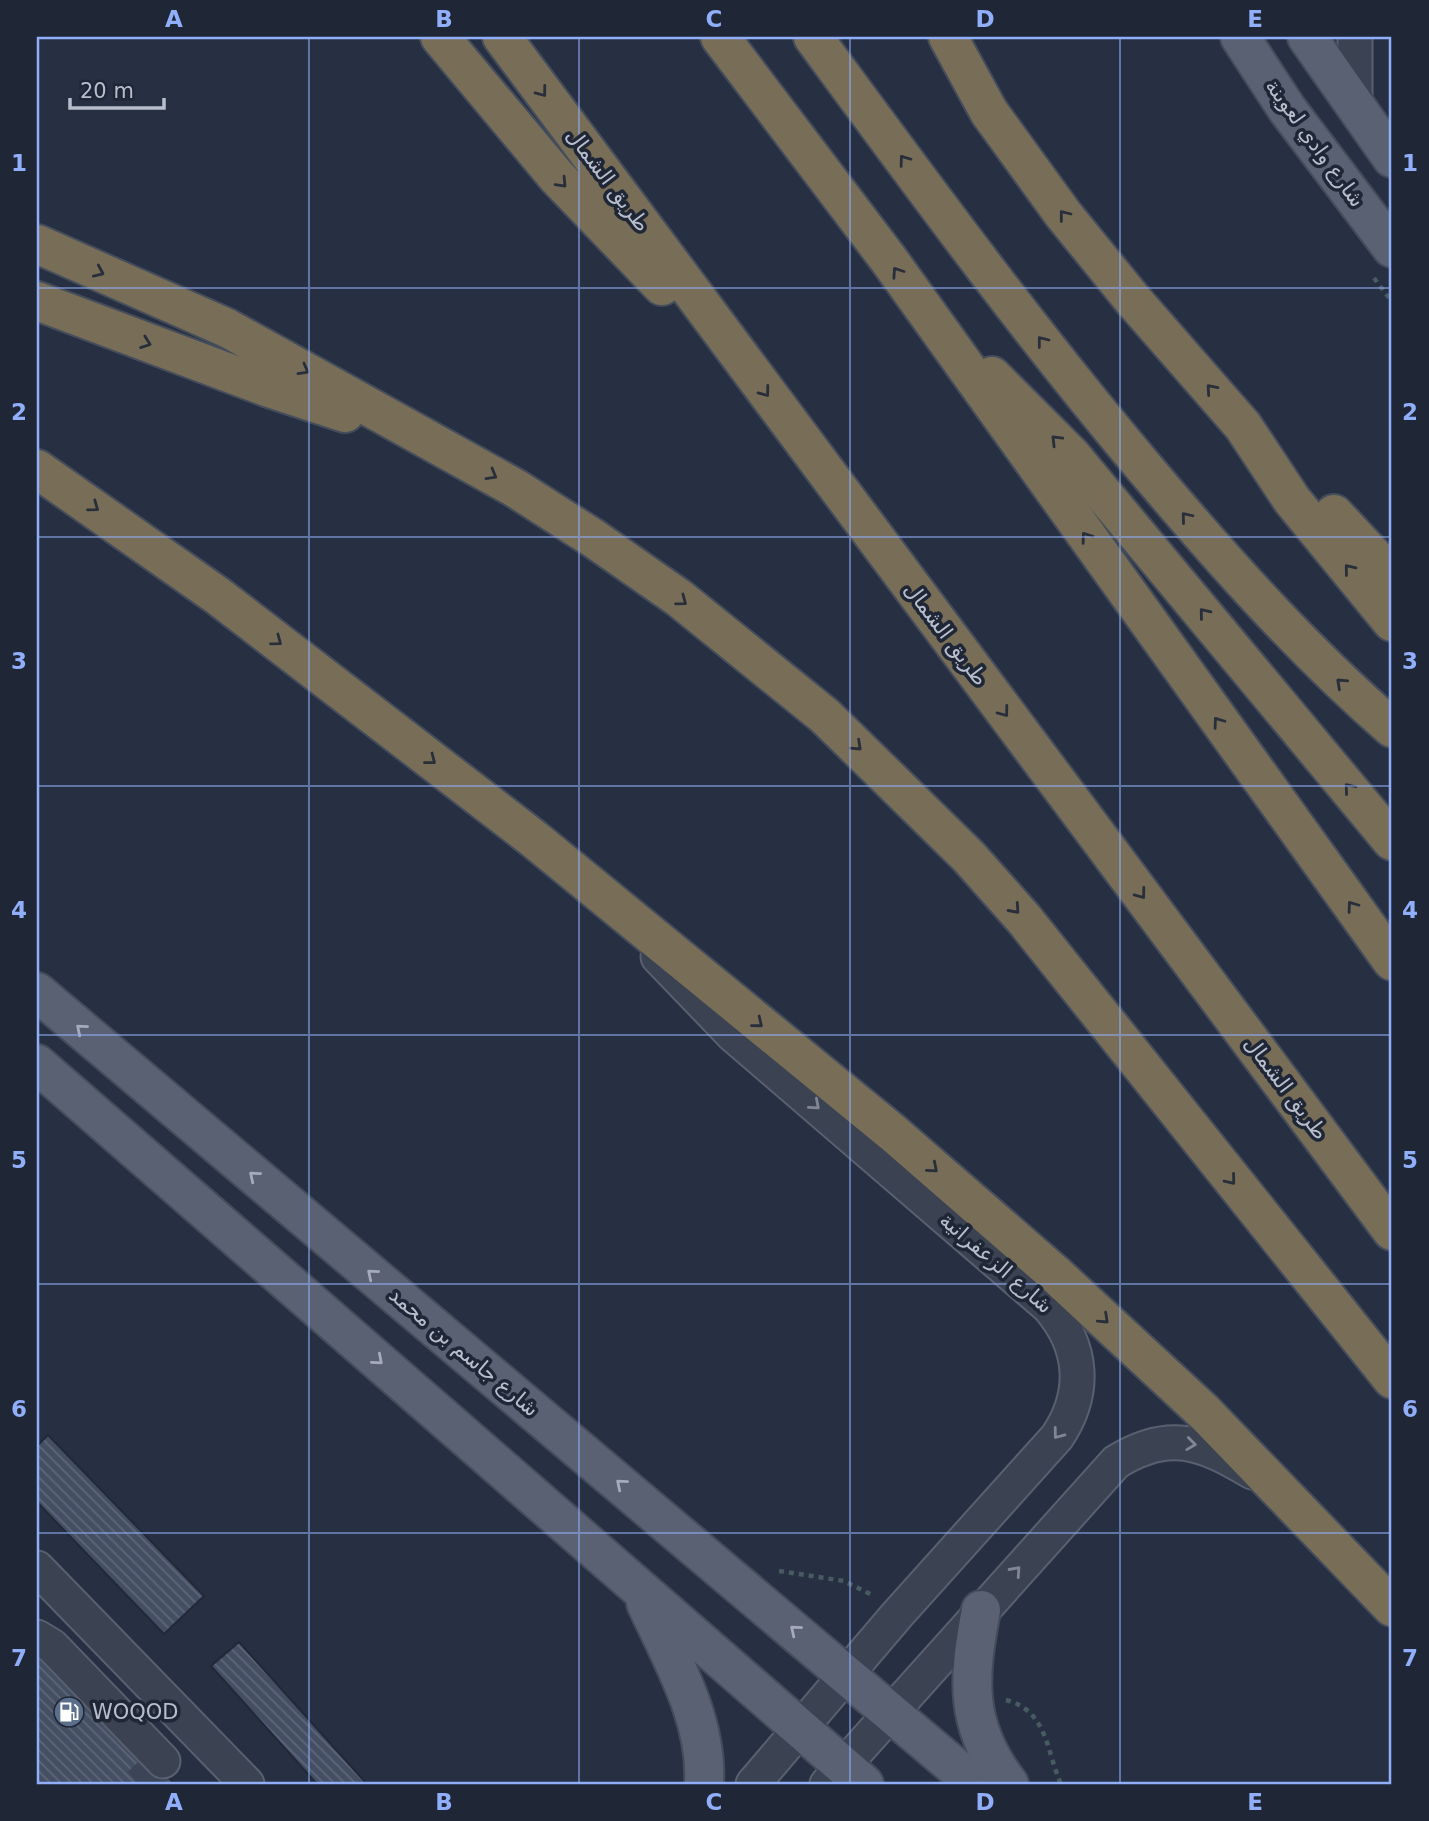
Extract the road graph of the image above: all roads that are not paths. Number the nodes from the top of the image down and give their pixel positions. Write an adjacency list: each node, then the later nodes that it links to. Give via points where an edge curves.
1 (440, 37): 15 (highway, one-way to 15, via 557,177 652,277)
2 (502, 37): 15 (highway, طريق الشمال, one-way to 15)
3 (720, 37): 14 (highway, one-way to 3)
4 (813, 37): 21 (highway, one-way to 4, via 1340,683 1224,562 1097,412)
5 (948, 37): 16 (highway, one-way to 5, via 1063,214 989,112)
6 (1240, 37): 12 (main road, شارع وادي لعوينة, via 1287,109)
7 (1307, 37): 9 (main road)
8 (1355, 37): 9 (street)
9 (1355, 106): 10 (main road)
10 (1392, 158)
11 (37, 244): 17 (highway, one-way to 17, via 227,328)
12 (1392, 248)
13 (37, 301): 17 (highway, one-way to 17, via 269,388)
14 (931, 321): 22 (highway, one-way to 14, via 1071,455); 24 (highway, one-way to 14)
15 (733, 349): 27 (highway, طريق الشمال, one-way to 27)
16 (1243, 426): 19 (highway); 20 (highway, one-way to 16, via 1292,500)
17 (433, 442): 28 (highway, one-way to 28, via 593,538 679,598 878,766 1024,919)
18 (37, 469): 23 (highway, one-way to 23, via 239,612 534,839)
19 (1392, 576)
20 (1392, 622)
21 (1392, 728)
22 (1392, 841)
23 (628, 919): 29 (highway, one-way to 29, via 882,1124 1054,1273 1204,1412); 35 (street, شارع الزعفرانية, one-way to 35, via 660,960 733,1035 1049,1307 1076,1353 1074,1406 1056,1437)
24 (1392, 961)
25 (37, 992): 35 (main road, شارع جاسم بن محمد, one-way to 25)
26 (37, 1064): 31 (main road, one-way to 31)
27 (1392, 1231)
28 (1392, 1379)
29 (1272, 1484): 32 (highway); 33 (street, one-way to 29, via 1102,1475 1132,1452 1168,1443 1205,1446)
30 (37, 1568): 38 (street)
31 (641, 1592): 37 (main road); 41 (main road, via 692,1706 704,1753)
32 (1392, 1606)
33 (981, 1610): 36 (street); 44 (main road, via 971,1662 971,1699 984,1745)
34 (37, 1637): 38 (street, via 52,1646 160,1764)
35 (847, 1674): 36 (main road, شارع جاسم بن محمد); 37 (street, شارع الزعفرانية)
36 (890, 1712): 39 (street); 43 (main road, شارع جاسم بن محمد)
37 (800, 1729): 39 (main road); 42 (street, شارع الزعفرانية)
38 (195, 1730): 40 (street)
39 (845, 1778)
40 (247, 1784)
41 (704, 1784)
42 (753, 1784)
43 (975, 1784)
44 (1009, 1784)

